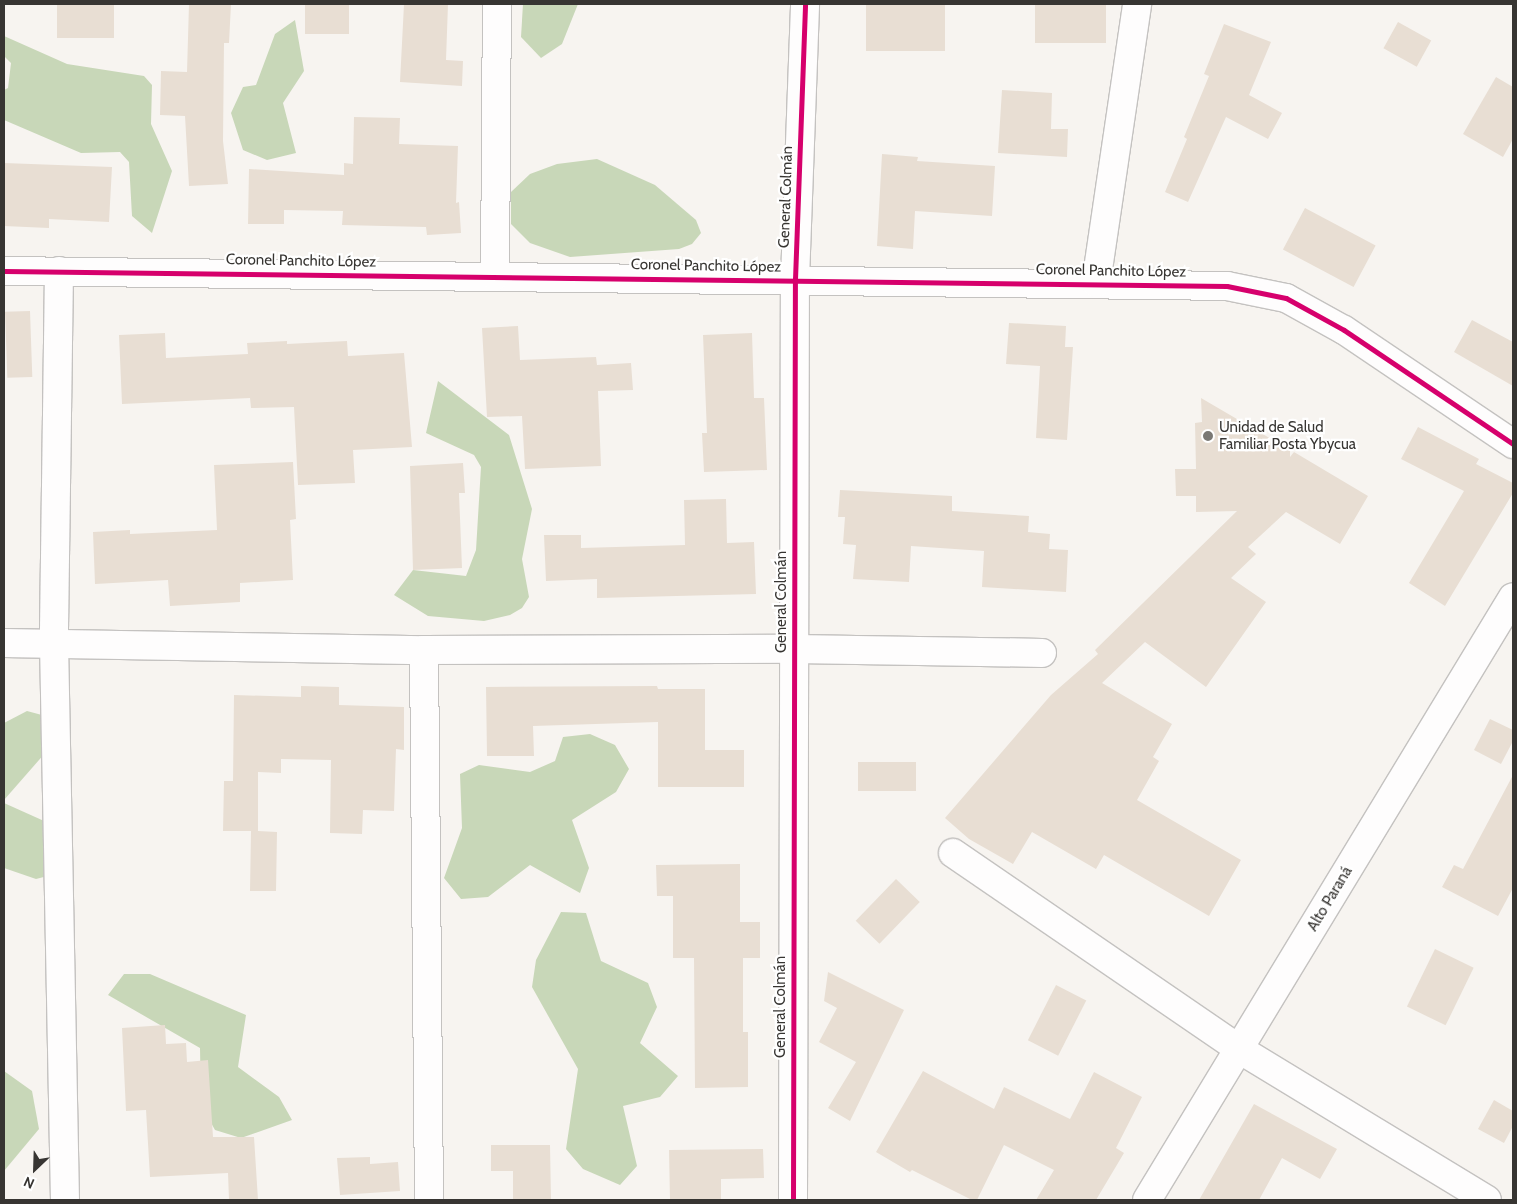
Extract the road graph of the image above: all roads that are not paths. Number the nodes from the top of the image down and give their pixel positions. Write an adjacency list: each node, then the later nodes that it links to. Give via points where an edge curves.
1 (497, 4): 6 (street)
2 (805, 4): 7 (street, General Colmán)
3 (1137, 4): 8 (street)
4 (4, 271): 5 (street, Coronel Panchito López)
5 (59, 271): 6 (street, Coronel Panchito López); 12 (street)
6 (494, 276): 7 (street, Coronel Panchito López)
7 (795, 279): 8 (street, Coronel Panchito López); 13 (street, General Colmán)
8 (1096, 283): 9 (street, Coronel Panchito López, via 1227,286 1286,298 1344,330)
9 (1513, 444)
10 (1513, 597): 17 (street, Alto Paraná)
11 (4, 643): 12 (street)
12 (54, 643): 14 (street); 18 (street)
13 (795, 649): 14 (street); 15 (street); 20 (street, General Colmán)
14 (424, 650): 19 (street)
15 (1042, 653)
16 (953, 853): 17 (street)
17 (1239, 1049): 21 (street, Alto Paraná); 22 (street)
18 (65, 1200)
19 (429, 1200)
20 (793, 1200)
21 (1147, 1200)
22 (1487, 1200)

